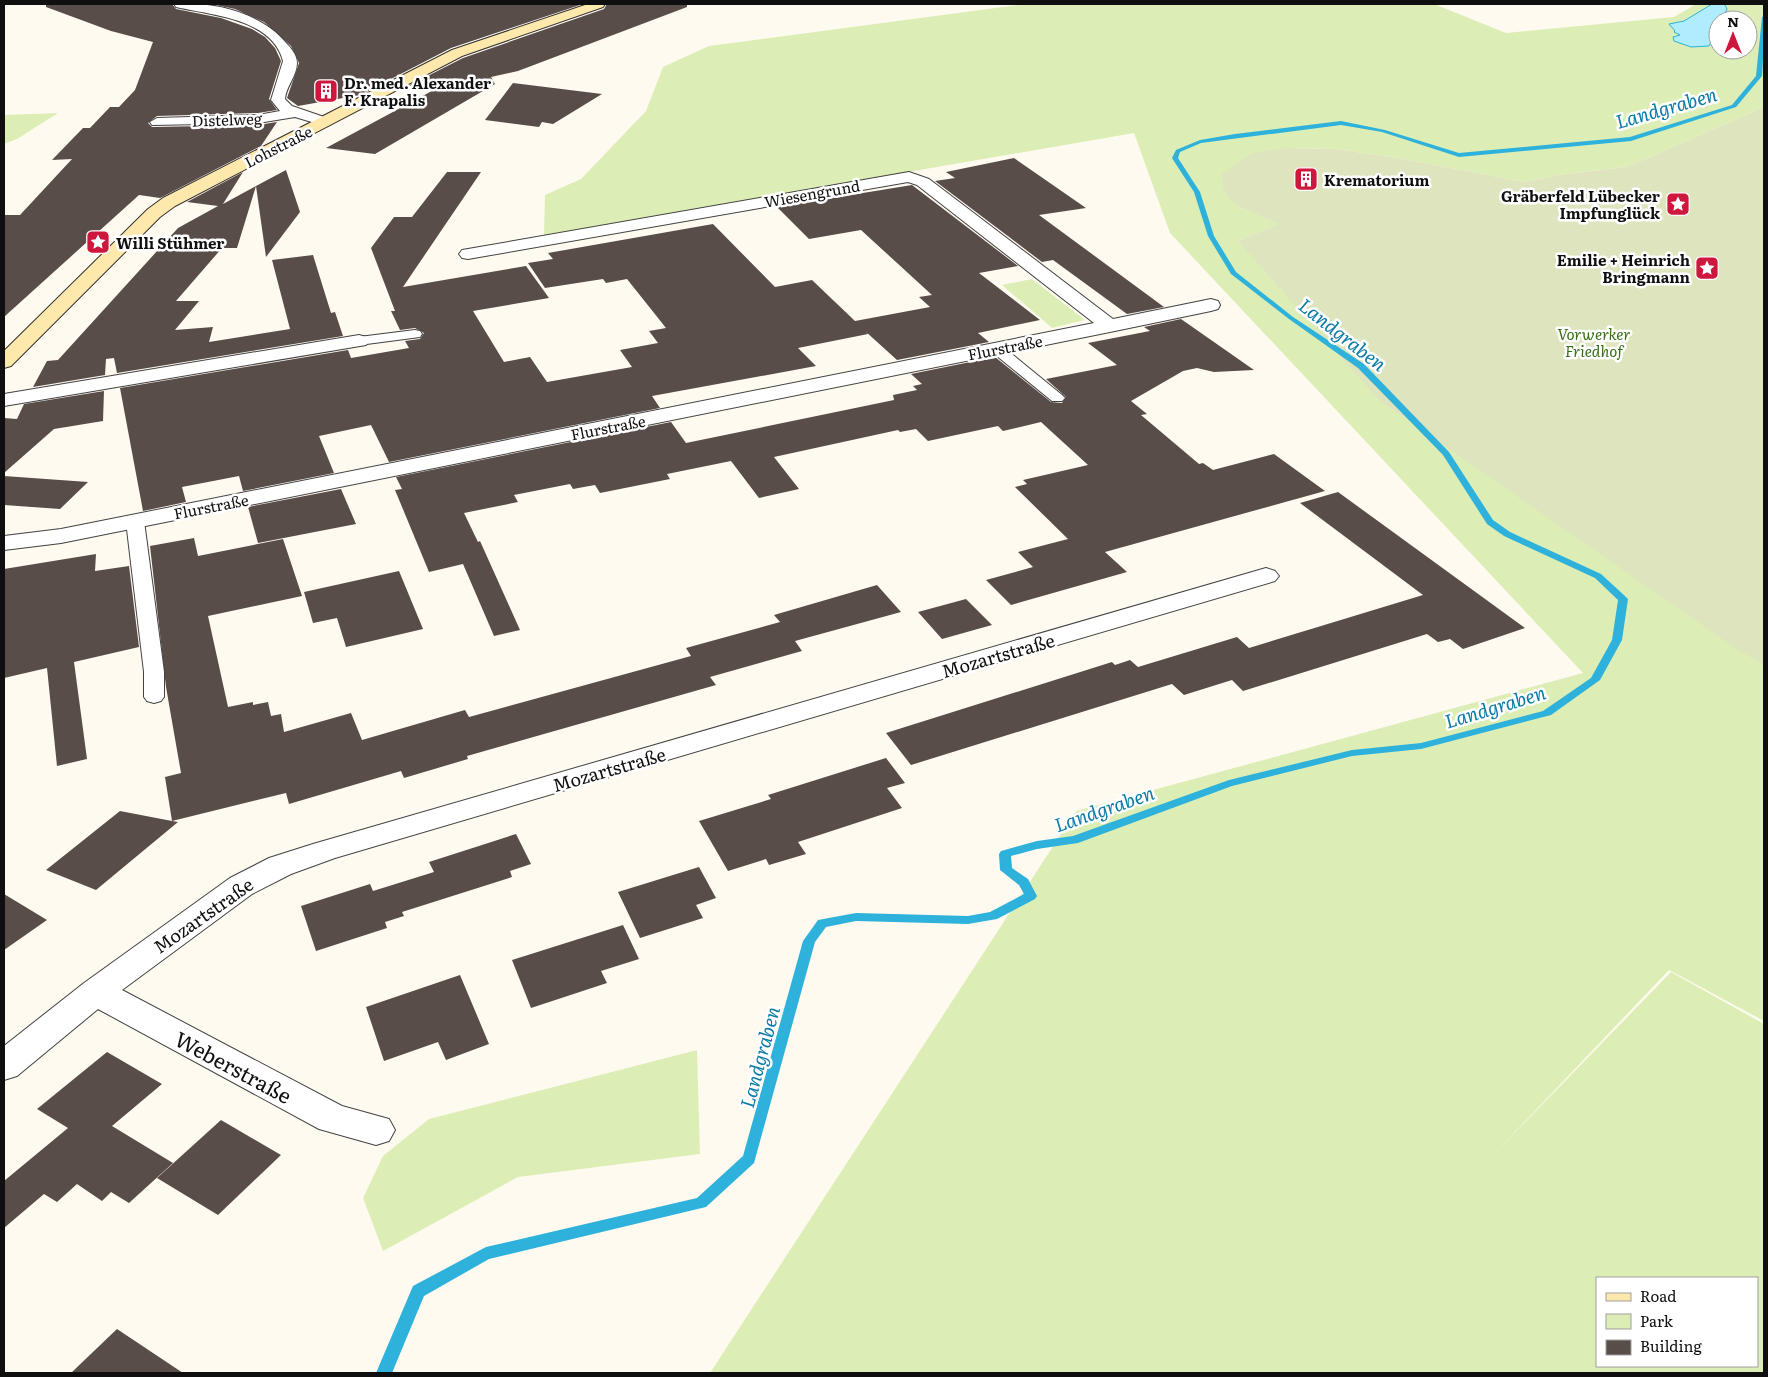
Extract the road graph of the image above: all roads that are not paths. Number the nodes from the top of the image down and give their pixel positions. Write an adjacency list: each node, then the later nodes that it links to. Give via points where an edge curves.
1 (180, 4): 4 (street, via 242,18 265,27 279,41 290,63 278,91 278,100 287,109)
2 (599, 4): 5 (main road, Lohstraße, via 457,53)
3 (166, 109): 4 (street, Distelweg, via 154,126 258,119)
4 (297, 112): 5 (street)
5 (325, 122): 12 (main road, Lohstraße, via 169,202)
6 (468, 254): 8 (street, Wiesengrund, via 909,177 923,182)
7 (1212, 305): 8 (street, Flurstraße)
8 (1110, 326): 11 (street, Flurstraße)
9 (415, 334): 10 (lane)
10 (359, 341): 14 (street)
11 (997, 349): 13 (lane); 15 (street, Flurstraße)
12 (4, 362)
13 (1057, 398)
14 (4, 400)
15 (135, 521): 16 (street, Flurstraße, via 60,536); 18 (lane, via 154,672)
16 (4, 542)
17 (1266, 576): 19 (street, Mozartstraße, via 289,863 241,886)
18 (154, 697)
19 (96, 992): 20 (street, Mozartstraße); 21 (street, Weberstraße, via 332,1118)
20 (4, 1066)
21 (376, 1130)

